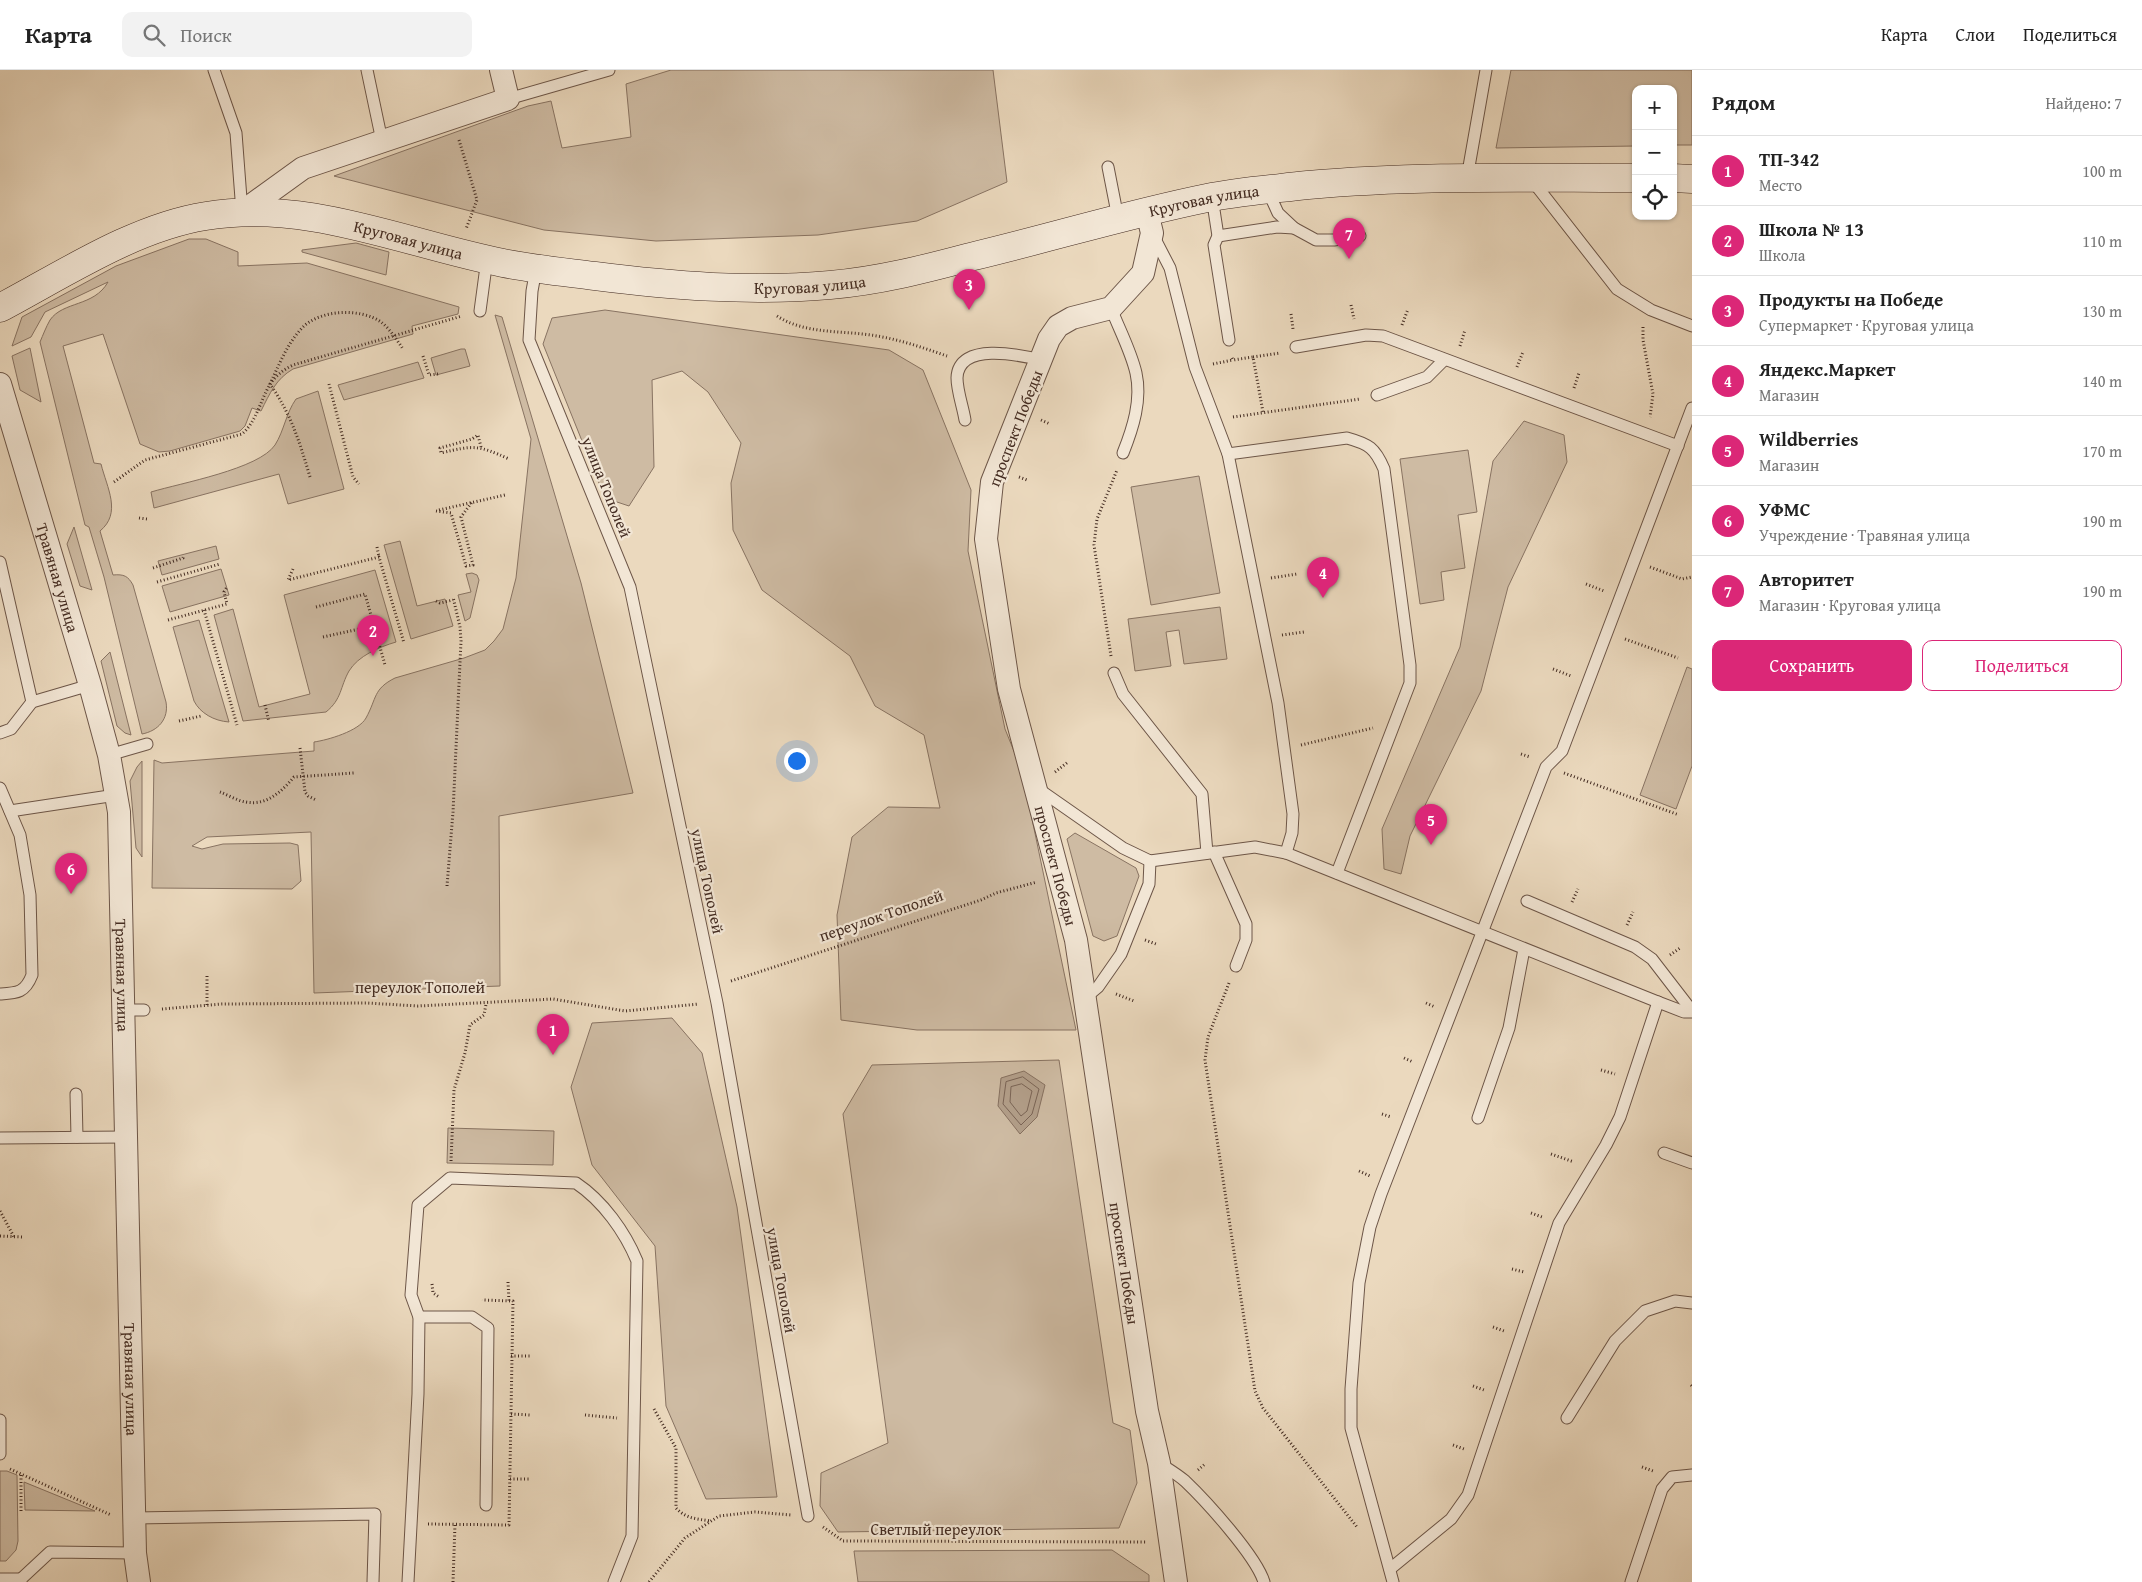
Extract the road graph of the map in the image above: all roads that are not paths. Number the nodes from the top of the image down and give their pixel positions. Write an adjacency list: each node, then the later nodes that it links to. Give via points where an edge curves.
1 (214, 70): 16 (lane, via 236,133)
2 (367, 70): 7 (lane)
3 (501, 70): 6 (street)
4 (609, 70): 6 (lane)
5 (1486, 70): 9 (lane)
6 (508, 99): 7 (street)
7 (382, 141): 16 (street, via 304,168)
8 (1108, 167): 17 (lane)
9 (1467, 178): 10 (street, Круговая улица); 14 (street, Круговая улица, via 1364,180)
10 (1530, 178): 11 (street, Круговая улица); 27 (lane, via 1617,289 1643,305)
11 (1632, 178)
12 (1677, 178): 13 (street)
13 (1692, 179)
14 (1267, 189): 15 (street, Круговая улица); 19 (lane, via 1278,213)
15 (1212, 197): 18 (street, Круговая улица); 20 (lane)
16 (242, 212): 22 (street, Круговая улица, via 312,217); 24 (street, Круговая улица, via 173,223 128,240)
17 (1118, 218): 18 (street, Круговая улица); 23 (street, Круговая улица, via 911,272 833,285 750,289 663,285)
18 (1149, 222): 25 (street, via 1143,273); 38 (lane, via 1170,268 1195,367)
19 (1294, 228): 20 (lane, via 1277,227); 21 (lane, via 1316,240)
20 (1218, 236): 28 (lane, via 1214,245)
21 (1360, 236)
22 (487, 259): 23 (street, Круговая улица); 26 (lane)
23 (536, 269): 77 (lane, улица Тополей, via 529,340 630,587 717,1003)
24 (0, 308)
25 (1111, 308): 30 (street, проспект Победы, via 1072,318 1058,326); 37 (lane, via 1136,374 1137,404)
26 (476, 313)
27 (1692, 326)
28 (1229, 340)
29 (1293, 349): 31 (lane, via 1366,335 1383,336)
30 (1041, 360): 35 (lane, via 1001,353 976,354 963,363 957,377); 46 (street, проспект Победы, via 992,482 986,538 1009,689)
31 (1444, 360): 33 (lane, via 1427,377); 36 (lane)
32 (0, 384): 41 (street, Травяная улица)
33 (1377, 395)
34 (1692, 408): 36 (lane)
35 (965, 420)
36 (1678, 446): 55 (lane, via 1562,751 1546,767)
37 (1124, 453)
38 (1228, 454): 51 (lane, via 1278,703 1293,814); 53 (lane, via 1347,438 1364,442 1377,453 1384,469 1410,683)
39 (0, 562): 42 (lane)
40 (1114, 673): 50 (lane, via 1124,694 1202,794)
41 (90, 685): 42 (lane); 45 (street, Травяная улица)
42 (32, 702): 43 (lane, via 11,729)
43 (0, 734)
44 (148, 744): 45 (lane)
45 (109, 755): 48 (street, Травяная улица)
46 (1036, 787): 52 (lane, via 1123,848); 59 (street, проспект Победы, via 1076,940)
47 (0, 788): 49 (lane)
48 (116, 796): 49 (lane); 64 (street, Травяная улица, via 133,1010)
49 (10, 811): 58 (lane, via 20,836 30,895 32,976 28,987 16,993)
50 (1210, 853): 51 (lane, via 1255,847); 52 (lane); 57 (lane, via 1246,924 1246,940)
51 (1286, 853): 53 (lane)
52 (1150, 860): 59 (lane, via 1149,884 1121,954 1098,987)
53 (1337, 873): 55 (lane)
54 (1527, 901): 61 (lane, via 1634,947 1652,959)
55 (1483, 932): 56 (lane); 79 (lane, via 1381,1194 1370,1227 1359,1283 1350,1389 1352,1428)
56 (1524, 949): 60 (lane); 63 (lane, via 1509,1028)
57 (1236, 966)
58 (0, 994)
59 (1085, 998): 74 (street, проспект Победы, via 1146,1402)
60 (1658, 1002): 61 (lane); 79 (lane, via 1620,1117 1560,1223 1468,1495 1451,1519)
61 (1692, 1012)
62 (76, 1094): 65 (lane)
63 (1478, 1118)
64 (126, 1136): 65 (lane); 78 (street, Травяная улица)
65 (77, 1137): 66 (lane)
66 (0, 1138)
67 (1664, 1153): 68 (lane)
68 (1692, 1163)
69 (1692, 1303): 71 (lane, via 1675,1301 1646,1311 1615,1341)
70 (419, 1316): 76 (lane, via 472,1317 488,1328); 84 (lane); 85 (lane, via 411,1295 418,1205 450,1178 576,1184 590,1192 628,1239 637,1261 632,1536)
71 (1566, 1418)
72 (0, 1420): 73 (lane)
73 (0, 1454)
74 (1159, 1463): 86 (street, проспект Победы); 87 (lane, via 1184,1481 1226,1527 1260,1570)
75 (1692, 1475): 89 (lane, via 1672,1477 1662,1489)
76 (486, 1505)
77 (808, 1516)
78 (135, 1534): 81 (lane, via 50,1552); 82 (street, Травяная улица); 83 (lane, via 375,1514)
79 (1390, 1569): 88 (lane)
80 (0, 1579): 81 (lane)
81 (21, 1580)
82 (139, 1582)
83 (373, 1582)
84 (408, 1582)
85 (614, 1582)
86 (1176, 1582)
87 (1264, 1582)
88 (1393, 1582)
89 (1631, 1582)

